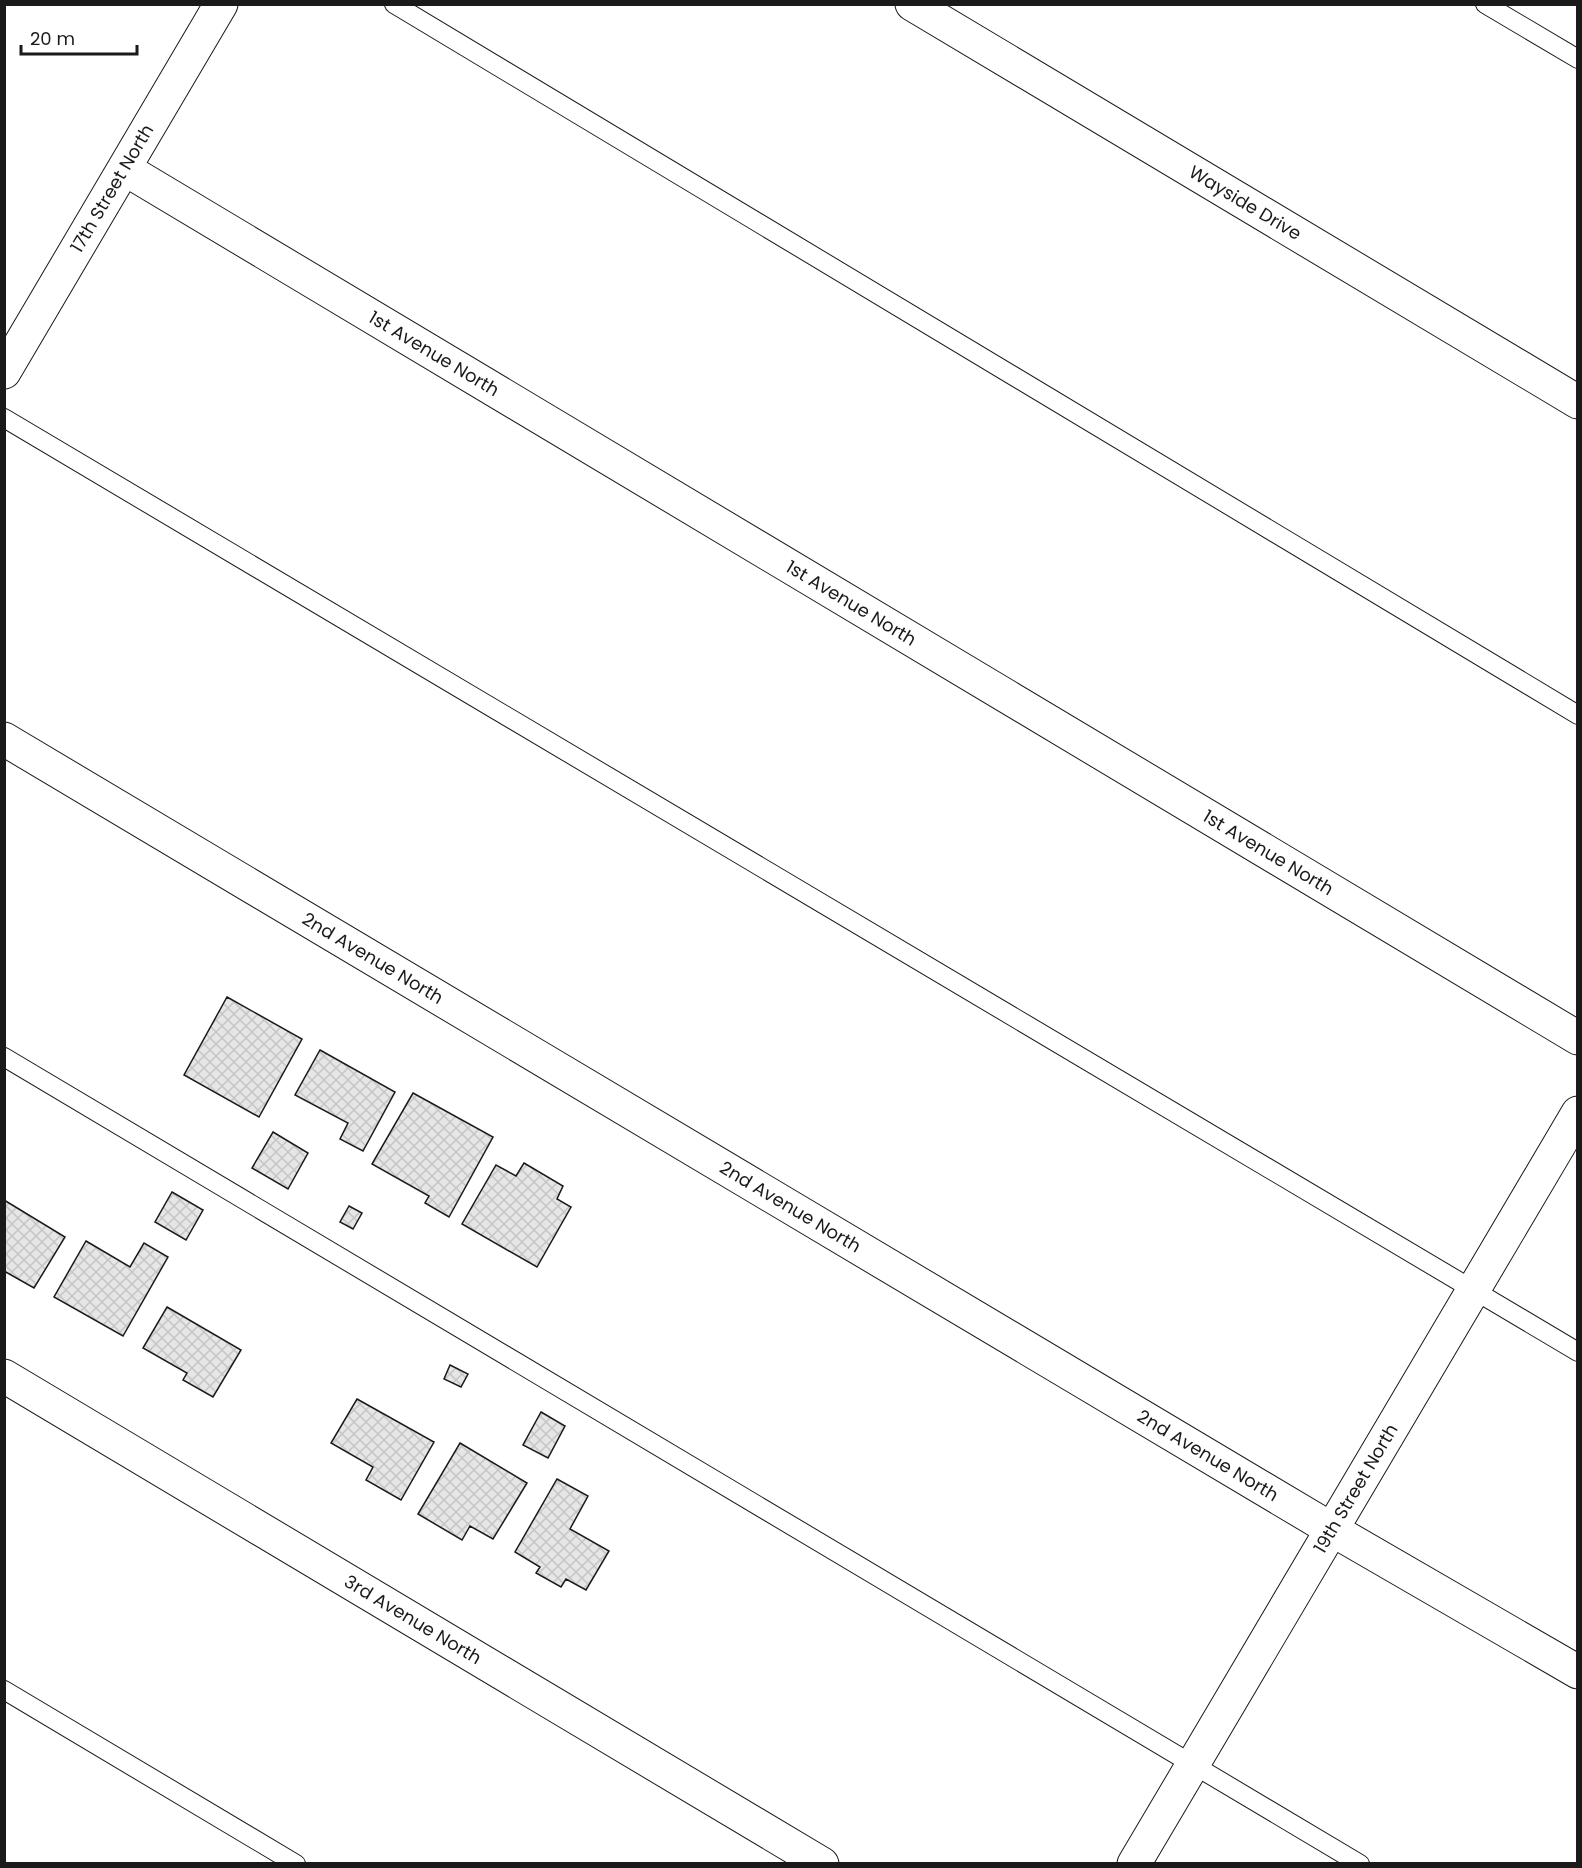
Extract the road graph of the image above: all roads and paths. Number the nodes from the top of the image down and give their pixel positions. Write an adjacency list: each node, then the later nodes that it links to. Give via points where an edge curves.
1 (221, 4): 6 (street, 17th Street North)
2 (394, 4): 10 (lane)
3 (912, 4): 8 (street, Wayside Drive)
4 (1485, 4): 5 (lane)
5 (1578, 59)
6 (125, 169): 7 (street, 17th Street North); 12 (street, 1st Avenue North)
7 (4, 372)
8 (1578, 402)
9 (4, 418): 15 (lane)
10 (1578, 715)
11 (4, 739): 18 (street, 2nd Avenue North)
12 (1578, 1038)
13 (4, 1057): 21 (lane)
14 (1578, 1113): 15 (street, 19th Street North)
15 (1472, 1290): 16 (lane); 18 (street, 19th Street North)
16 (1578, 1352)
17 (4, 1376): 23 (street, 3rd Avenue North)
18 (1331, 1529): 19 (street, 2nd Avenue North); 21 (street, 19th Street North)
19 (1578, 1672)
20 (4, 1690): 22 (lane)
21 (1193, 1764): 24 (street, 19th Street North); 25 (lane)
22 (296, 1863)
23 (822, 1863)
24 (1134, 1863)
25 (1360, 1863)

